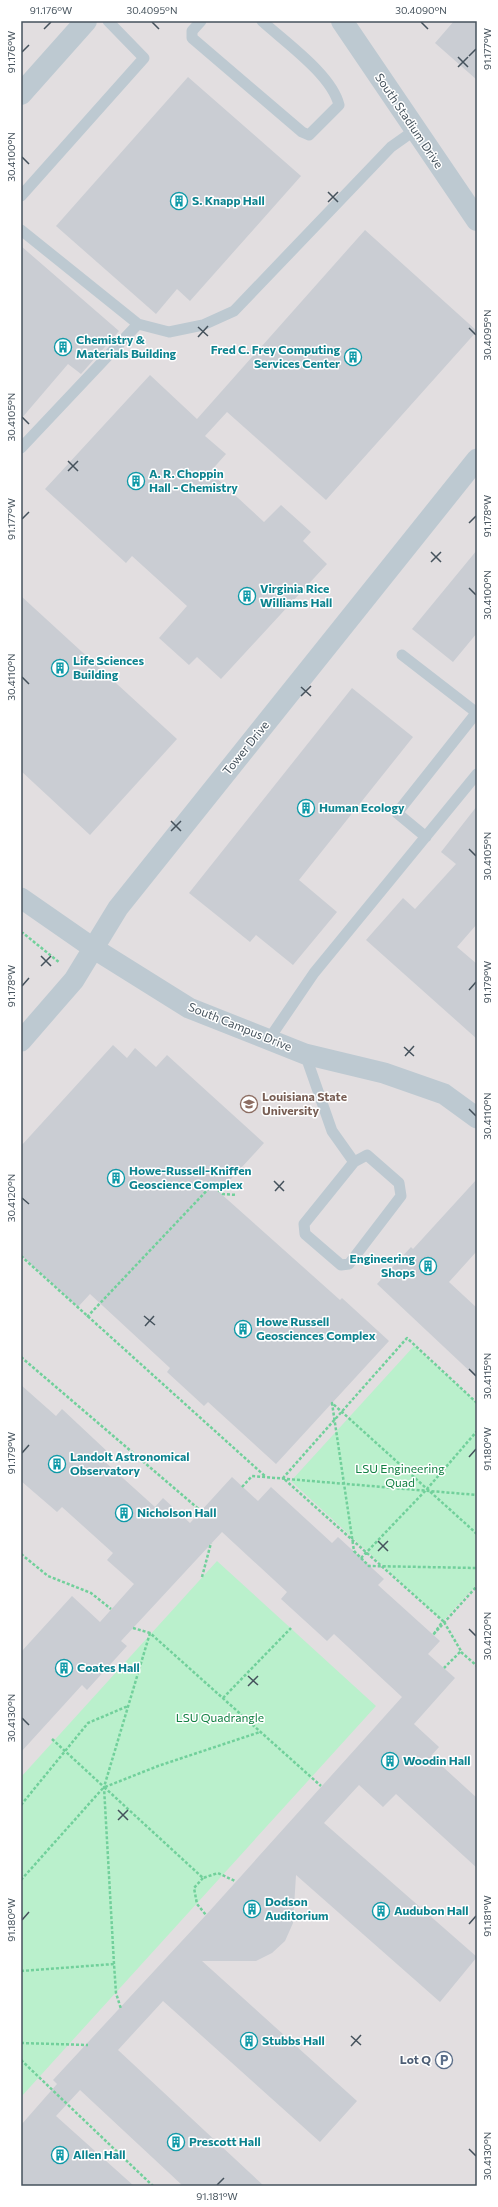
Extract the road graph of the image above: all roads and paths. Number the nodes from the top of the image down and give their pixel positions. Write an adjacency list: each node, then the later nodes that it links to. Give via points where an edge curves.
1 (86, 21): 6 (street)
2 (108, 21): 8 (lane, via 144,58)
3 (201, 21): 4 (lane, via 192,31 192,38 302,132 309,134 339,104 337,95 328,80)
4 (262, 21)
5 (342, 21): 7 (street, South Stadium Drive)
6 (21, 94)
7 (415, 130): 9 (street, South Stadium Drive); 11 (lane, via 391,147 234,311 203,325 169,332)
8 (21, 196)
9 (477, 220)
10 (21, 230): 11 (lane)
11 (138, 324): 12 (lane)
12 (21, 448)
13 (477, 458): 20 (street, Tower Drive, via 123,902)
14 (402, 655): 15 (lane)
15 (477, 713): 17 (lane, via 396,813)
16 (477, 774): 17 (lane)
17 (426, 837): 22 (lane, via 314,973)
18 (21, 898): 20 (street, South Campus Drive)
19 (21, 934): 21 (path, via 23,933)
20 (93, 948): 22 (street, South Campus Drive, via 189,1008); 23 (street, Tower Drive, via 74,980)
21 (62, 965)
22 (269, 1039): 24 (street, South Campus Drive)
23 (21, 1041)
24 (305, 1054): 25 (street, South Campus Drive, via 384,1073 444,1094); 26 (lane, via 332,1131)
25 (477, 1118)
26 (354, 1162): 26 (lane, via 304,1224 305,1234 341,1265 349,1264 401,1196 399,1183 367,1155)
27 (237, 1195): 29 (path, via 223,1194 212,1185)
28 (21, 1256): 29 (path)
29 (87, 1317): 35 (path)
30 (21, 1357): 41 (path)
31 (477, 1403): 32 (path, via 406,1338)
32 (342, 1411): 33 (path); 33 (path, via 332,1403); 39 (path)
33 (334, 1420): 36 (path); 37 (path)
34 (477, 1431): 39 (path)
35 (266, 1477): 36 (path); 38 (path, via 252,1476)
36 (283, 1478): 37 (path); 43 (path)
37 (344, 1482): 39 (path); 43 (path)
38 (242, 1487)
39 (427, 1489): 40 (path); 42 (path); 45 (path)
40 (477, 1495)
41 (201, 1511)
42 (477, 1534)
43 (352, 1539): 45 (path); 47 (path, via 354,1551)
44 (211, 1543): 50 (path)
45 (366, 1552): 47 (path); 48 (path)
46 (21, 1554): 52 (path, via 48,1576 91,1593)
47 (361, 1558): 48 (path, via 370,1566)
48 (382, 1566): 49 (path); 53 (path)
49 (477, 1568)
50 (202, 1577)
51 (477, 1586): 53 (path)
52 (111, 1609)
53 (444, 1622): 53 (path, via 433,1635); 57 (path)
54 (133, 1628): 56 (path)
55 (291, 1628): 60 (path)
56 (150, 1633): 60 (path); 61 (path)
57 (461, 1652): 58 (path); 59 (path)
58 (477, 1666)
59 (444, 1668)
60 (223, 1698): 62 (path)
61 (128, 1706): 64 (path, via 88,1724); 66 (path)
62 (260, 1732): 65 (path); 66 (path, via 158,1766)
63 (52, 1739): 64 (path)
64 (65, 1751): 66 (path); 67 (path)
65 (321, 1786)
66 (104, 1788): 68 (path); 69 (path); 72 (path)
67 (21, 1804)
68 (203, 1878): 70 (path, via 218,1873); 71 (path, via 194,1888 197,1904)
69 (21, 1880)
70 (235, 1881)
71 (206, 1915)
72 (114, 1964): 73 (path); 74 (path, via 116,1993)
73 (21, 1971)
74 (121, 2009)
75 (21, 2043): 76 (path)
76 (88, 2045)
77 (21, 2060): 78 (path)
78 (153, 2186)

